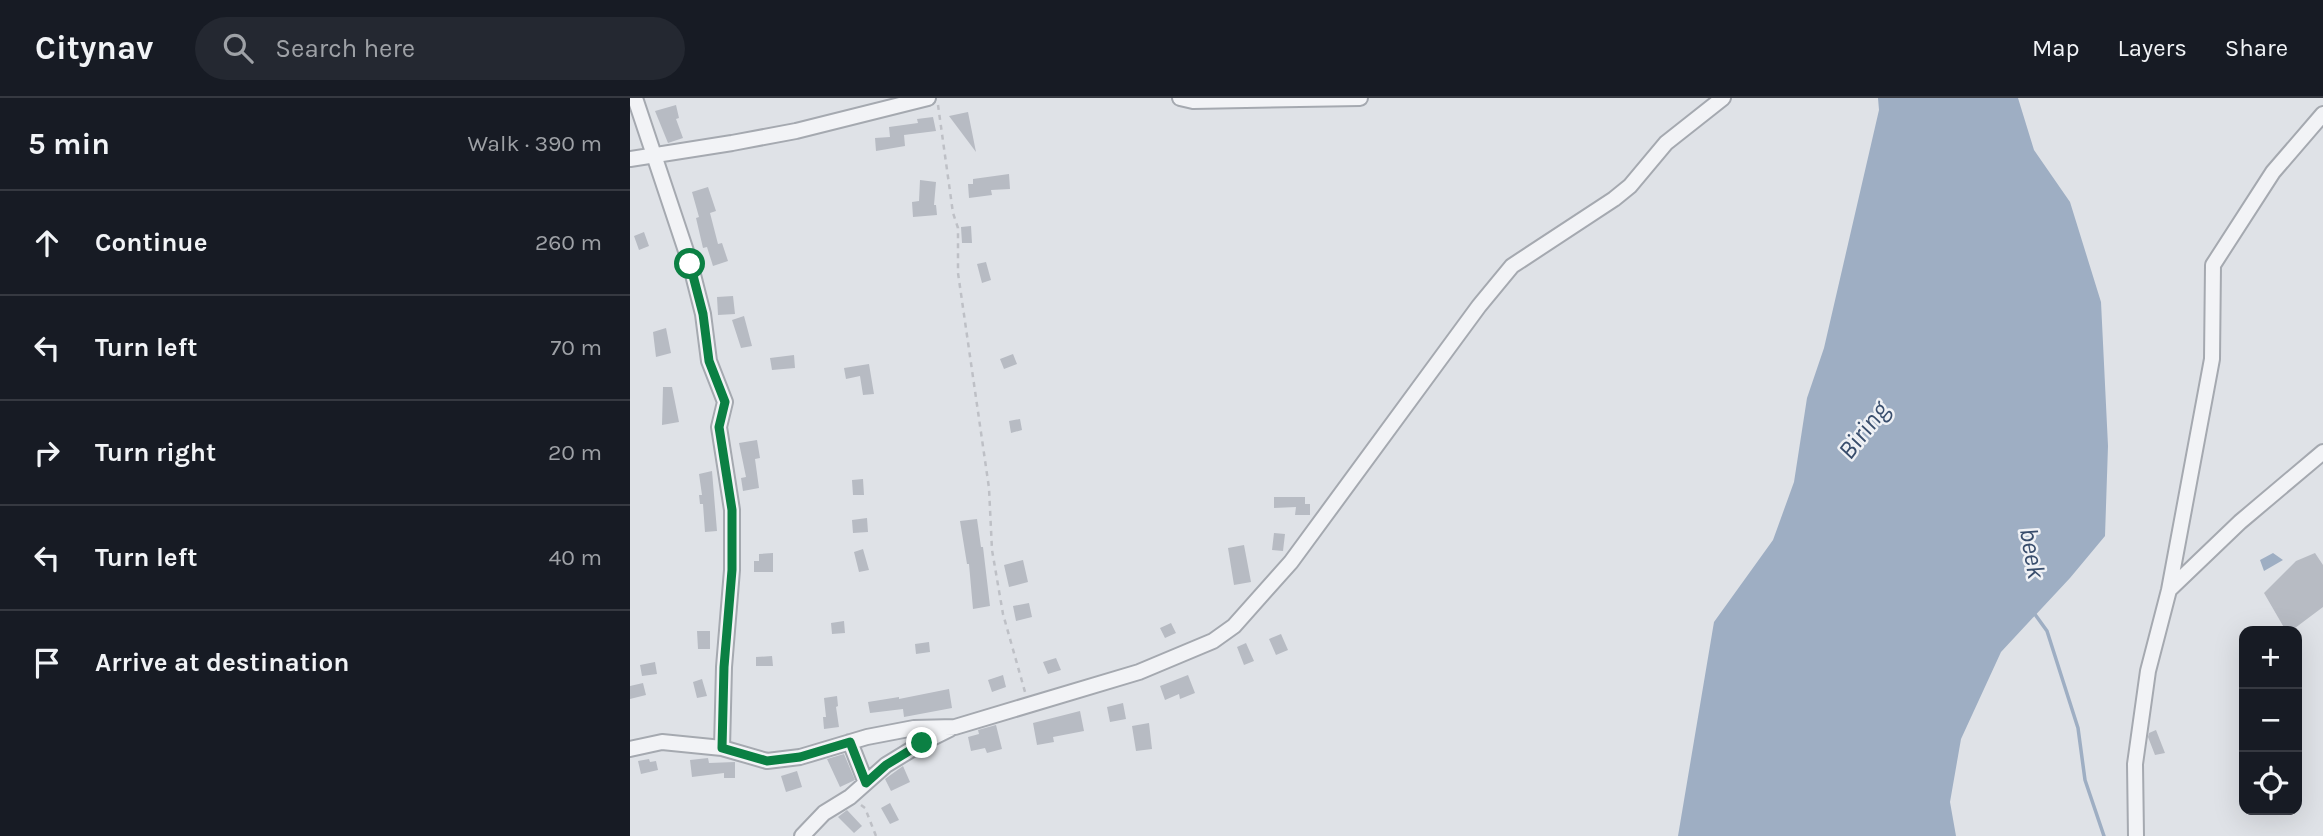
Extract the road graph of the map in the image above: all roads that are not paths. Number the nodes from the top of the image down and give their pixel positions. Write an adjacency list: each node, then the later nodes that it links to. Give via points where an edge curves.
1 (635, 98): 7 (street)
2 (928, 98): 7 (street, via 783,133)
3 (1181, 98): 4 (street)
4 (1360, 98)
5 (1723, 98): 11 (street, via 1666,143 1614,199 1512,266 1291,562 1234,626 1213,641 1139,672)
6 (2323, 114): 10 (street, via 2273,172 2213,265 2212,359)
7 (654, 154): 8 (street); 13 (street, via 690,264 709,361 725,402 719,427 732,510 732,570)
8 (630, 159)
9 (2323, 452): 10 (street)
10 (2169, 590): 17 (street, via 2148,671 2135,764)
11 (955, 727): 12 (street, via 914,728); 15 (street, via 922,743)
12 (850, 742): 13 (street, via 767,761); 15 (street)
13 (722, 748): 14 (street, via 662,742)
14 (630, 749)
15 (866, 783): 16 (street, via 824,813)
16 (802, 836)
17 (2137, 836)

